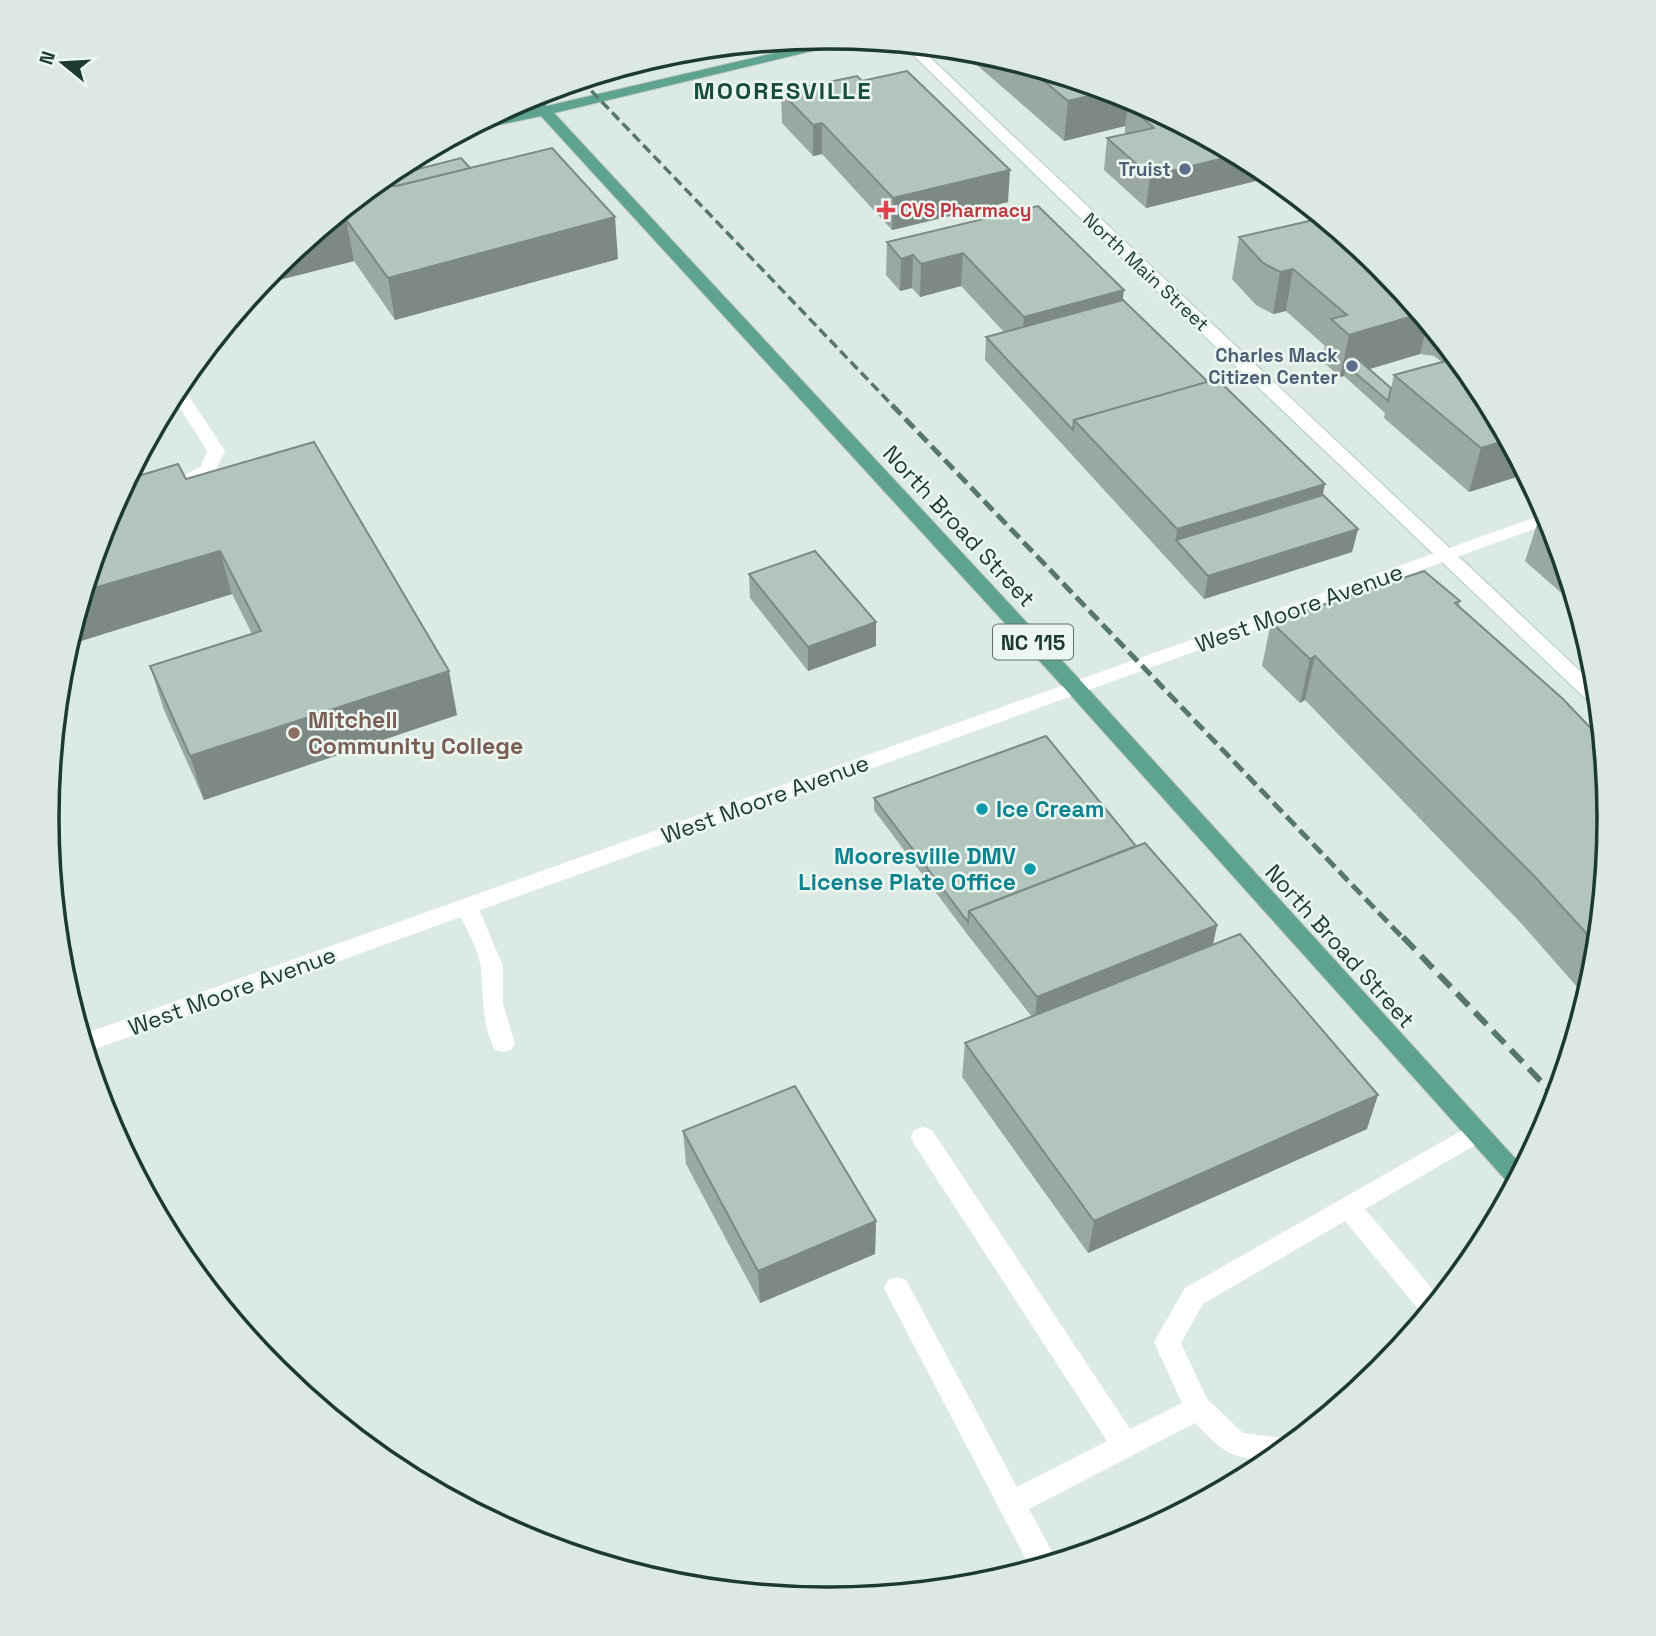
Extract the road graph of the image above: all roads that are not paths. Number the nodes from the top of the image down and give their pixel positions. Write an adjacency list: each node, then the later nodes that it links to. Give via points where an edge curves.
1 (796, 50): 3 (main road)
2 (921, 55): 8 (street, North Main Street)
3 (558, 99)
4 (540, 106): 9 (main road, North Broad Street / NC 115)
5 (183, 400): 6 (street, via 216,451 208,469 182,486)
6 (159, 492)
7 (1538, 523): 8 (street, West Moore Avenue)
8 (1447, 555): 9 (street, West Moore Avenue); 10 (street, North Main Street)
9 (1074, 686): 11 (street, West Moore Avenue); 14 (main road, North Broad Street / NC 115)
10 (1585, 687)
11 (467, 907): 12 (street, West Moore Avenue); 13 (street, via 492,966 492,1004)
12 (92, 1041)
13 (503, 1043)
14 (1475, 1133): 16 (main road, North Broad Street / NC 115); 17 (street)
15 (923, 1137): 21 (street)
16 (1511, 1171)
17 (1348, 1207): 19 (street); 20 (street, via 1194,1296 1167,1342)
18 (897, 1288): 23 (street)
19 (1426, 1301)
20 (1198, 1408): 21 (street); 22 (street, via 1236,1445)
21 (1125, 1445): 23 (street)
22 (1266, 1449)
23 (1011, 1504): 24 (street)
24 (1040, 1557)

